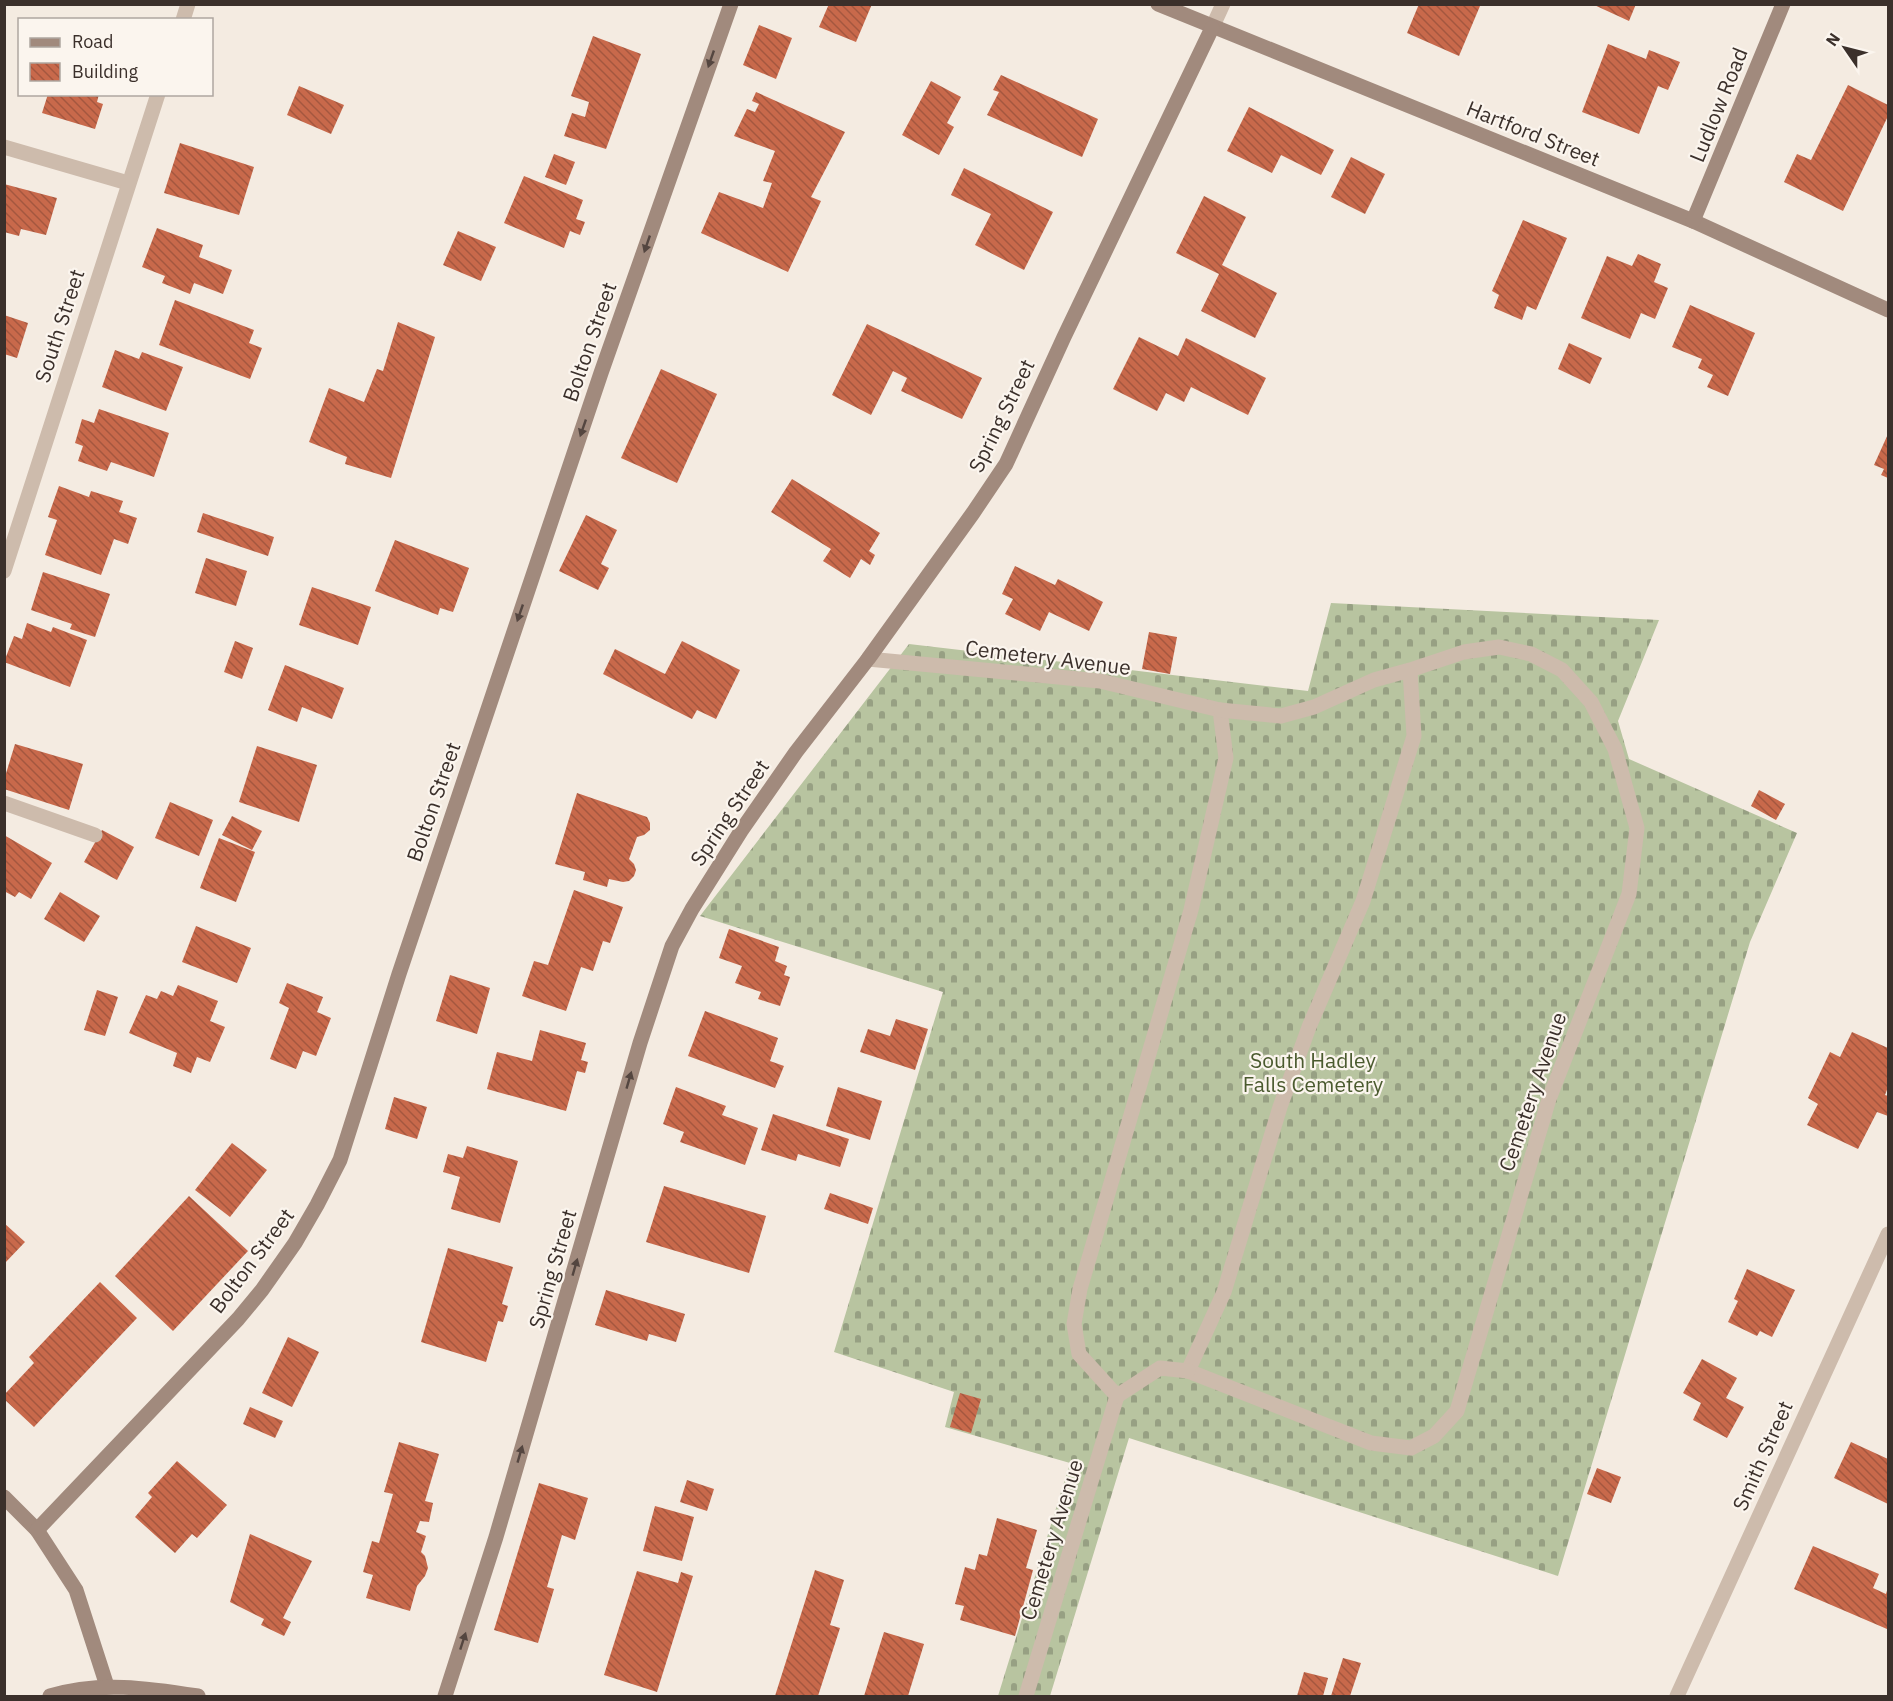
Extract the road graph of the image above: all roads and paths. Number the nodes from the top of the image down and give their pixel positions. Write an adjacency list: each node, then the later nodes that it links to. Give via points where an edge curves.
1 (731, 4): 21 (street, Bolton Street, one-way to 21, via 597,385 340,1160 305,1227 262,1290)
2 (1158, 4): 5 (street, Hartford Street)
3 (1223, 4): 5 (street)
4 (1783, 4): 9 (street, Ludlow Road)
5 (1212, 28): 9 (street, Hartford Street); 12 (street, Spring Street, via 1006,464)
6 (157, 96): 8 (street, South Street)
7 (4, 147): 8 (street)
8 (128, 183): 11 (street, South Street)
9 (1693, 221): 10 (street, Hartford Street)
10 (1888, 309)
11 (4, 571)
12 (868, 659): 14 (street, Cemetery Avenue, via 1100,681); 25 (street, Spring Street, one-way to 12, via 672,946 741,831)
13 (1410, 670): 14 (street, Cemetery Avenue, via 1281,716); 18 (street, via 1414,736 1363,901 1309,1027 1224,1292); 18 (street, Cemetery Avenue, via 1464,652 1499,647 1531,654 1562,670 1591,702 1614,749 1637,828 1629,894 1549,1099 1457,1411 1434,1436 1412,1448 1371,1443)
14 (1220, 710): 19 (street, via 1226,758 1191,909 1080,1289 1074,1324 1079,1354)
15 (4, 803): 16 (street)
16 (95, 835)
17 (1888, 1234): 27 (street, Smith Street)
18 (1188, 1371): 19 (street, Cemetery Avenue, via 1160,1368)
19 (1117, 1396): 26 (street, Cemetery Avenue)
20 (4, 1497): 21 (street)
21 (37, 1530): 22 (street, via 76,1590)
22 (107, 1686): 23 (street); 24 (street)
23 (50, 1696)
24 (198, 1696)
25 (445, 1696)
26 (1026, 1696)
27 (1677, 1696)

